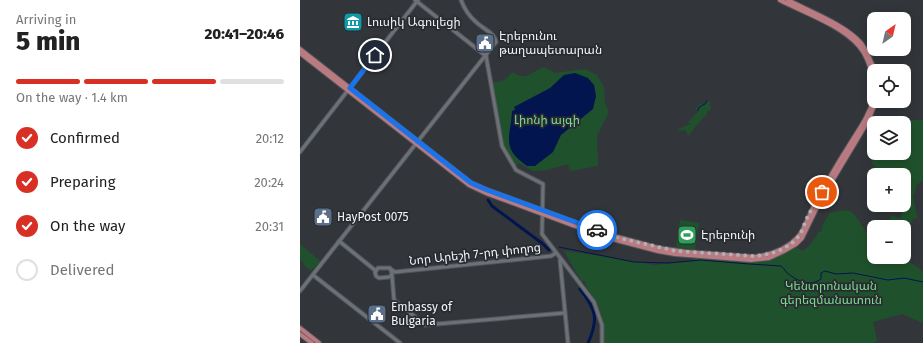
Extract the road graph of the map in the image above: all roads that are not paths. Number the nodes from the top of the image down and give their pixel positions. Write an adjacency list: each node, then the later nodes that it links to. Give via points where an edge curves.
1 (417, 0): 7 (street); 10 (street)
2 (461, 0): 7 (street, via 476,23 494,36 496,42)
3 (780, 0): 8 (main road, via 854,40 864,53)
4 (788, 0): 9 (main road, via 856,38)
5 (300, 49): 10 (main road)
6 (300, 53): 10 (main road)
7 (486, 57): 13 (street); 15 (street, via 502,146 516,170 542,184)
8 (868, 64)
9 (872, 64)
10 (349, 90): 13 (main road); 14 (street)
11 (871, 108): 15 (main road, via 815,203 800,234 787,246 771,254 754,256 658,248 606,234)
12 (874, 108): 15 (main road, via 820,201 802,238 773,257 751,260 658,251 612,239)
13 (417, 143): 15 (main road, via 471,183); 16 (street)
14 (300, 152)
15 (542, 212): 17 (street, via 542,234)
16 (339, 241): 21 (street); 23 (street)
17 (556, 253): 18 (street); 22 (street, Նոր Արեշի 7-րդ փողոց, via 551,256)
18 (560, 258): 19 (street); 20 (street)
19 (561, 268): 20 (street); 25 (street)
20 (567, 268): 32 (street, via 594,302 602,325)
21 (376, 269): 22 (street, Նոր Արեշի 7-րդ փողոց, via 388,268); 22 (street, via 379,278)
22 (392, 274): 25 (street, via 394,300 425,325)
23 (313, 275): 24 (street); 30 (street)
24 (300, 291)
25 (564, 314): 31 (street)
26 (300, 328): 29 (main road)
27 (300, 334): 28 (main road)
28 (312, 343)
29 (319, 343)
30 (400, 343)
31 (568, 343)
32 (602, 343)

